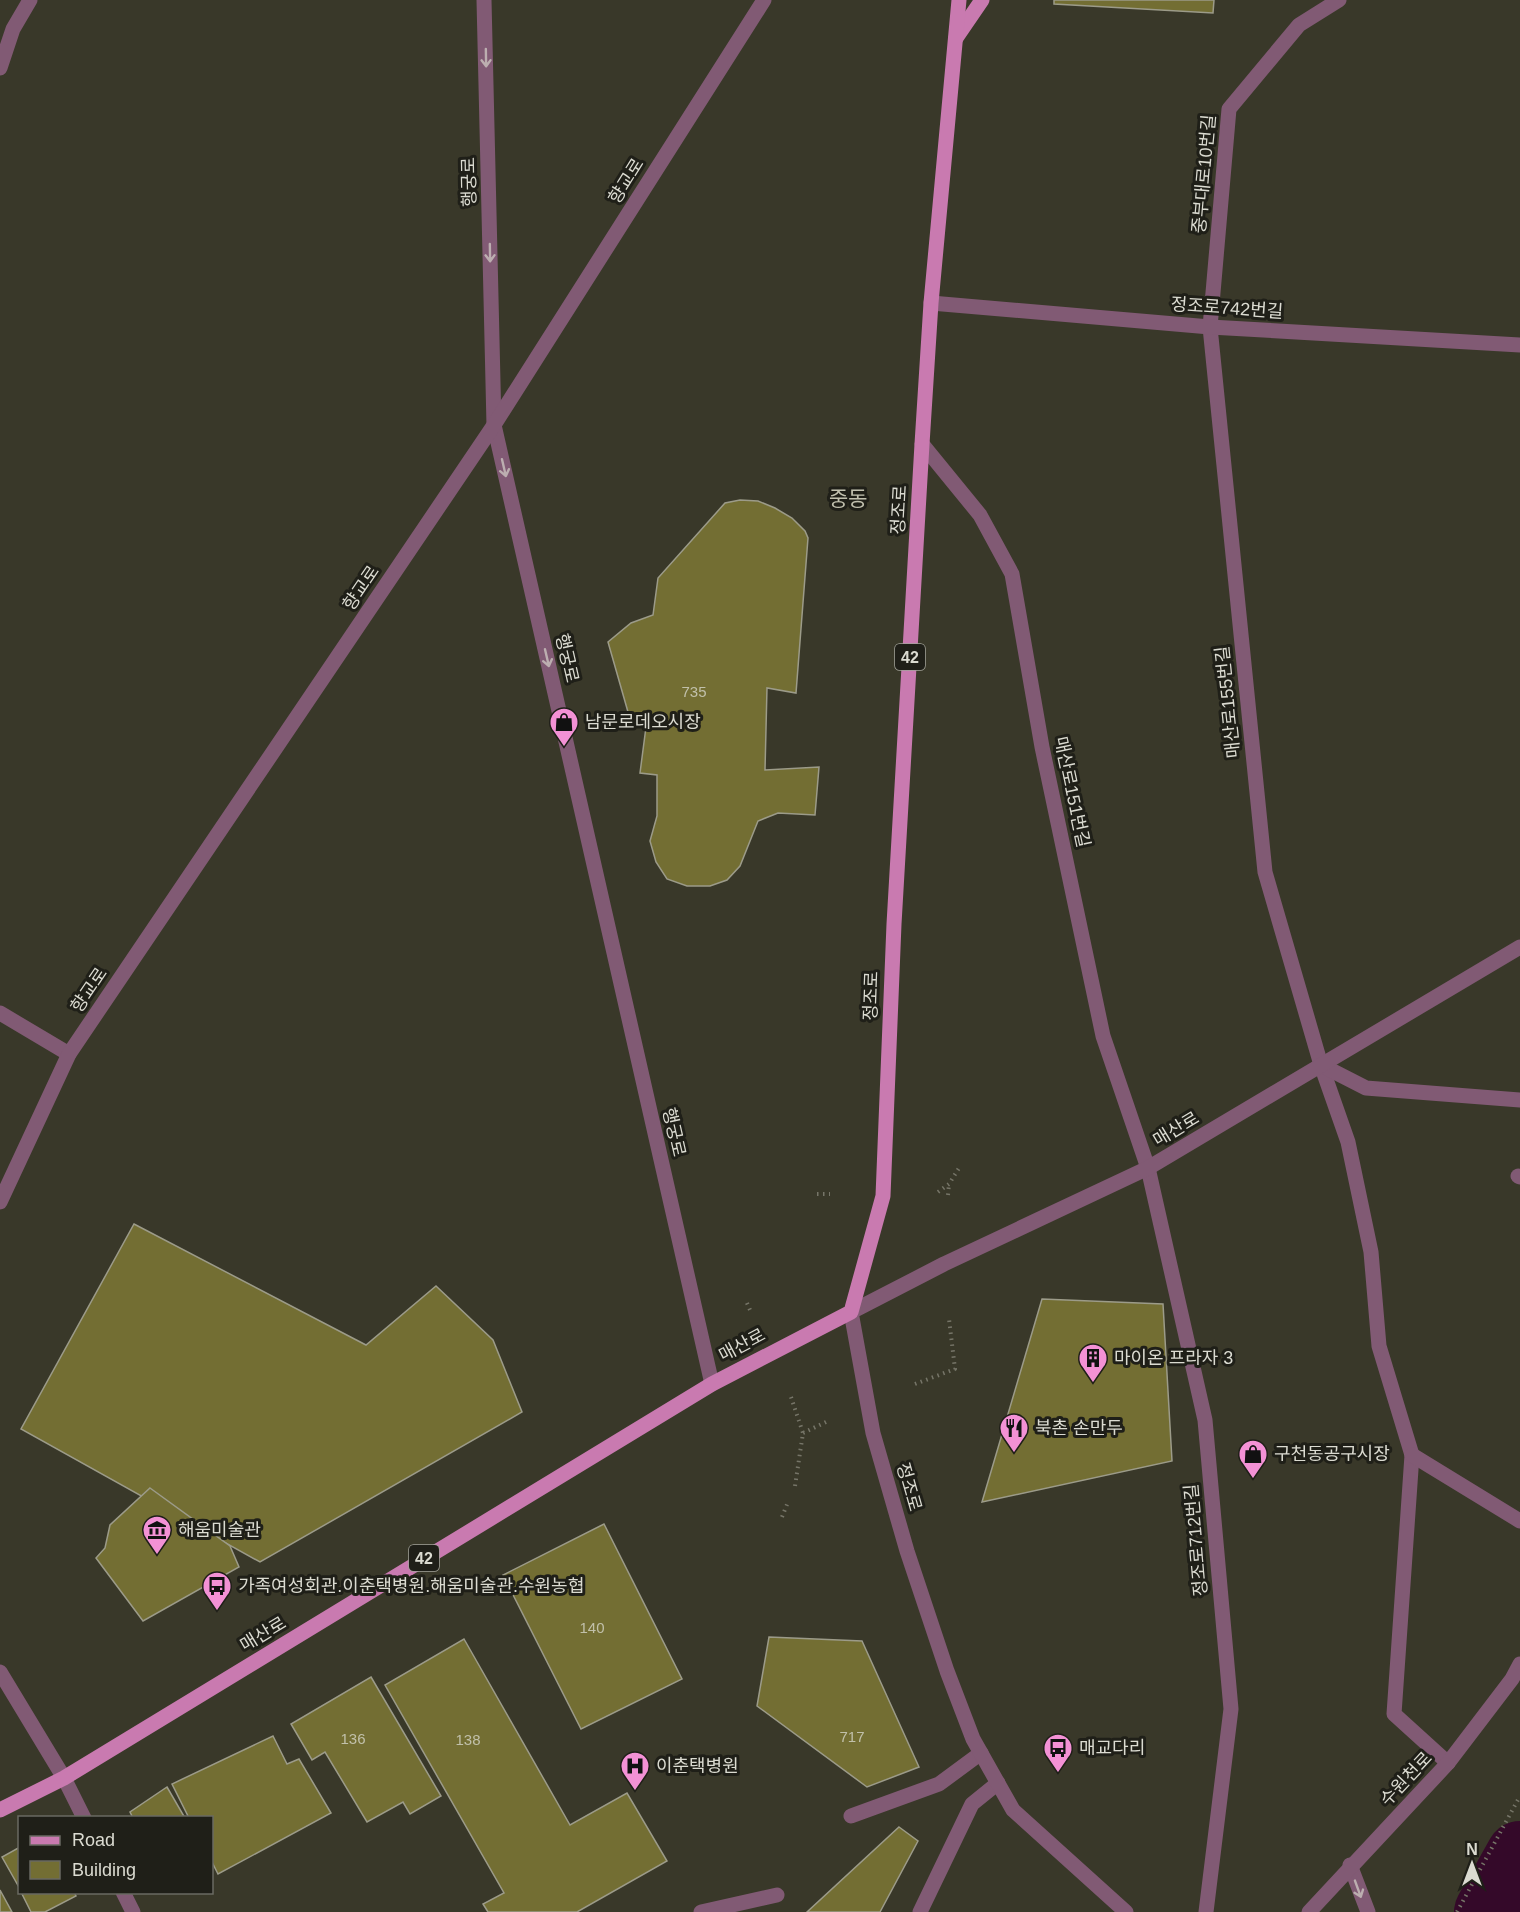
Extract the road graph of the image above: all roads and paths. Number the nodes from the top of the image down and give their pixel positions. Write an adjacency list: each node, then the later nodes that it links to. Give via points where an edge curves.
1 (30, 0): 8 (street, via 13,29)
2 (484, 0): 12 (street, 행궁로, one-way to 12)
3 (764, 0): 12 (street, 향교로)
4 (959, 0): 7 (main road, 정조로 / 42)
5 (982, 0): 7 (main road)
6 (1339, 0): 10 (street, 중부대로10번길, via 1299,25 1229,109)
7 (956, 38): 9 (main road, 정조로 / 42)
8 (0, 68)
9 (931, 303): 10 (street, 정조로742번길); 13 (main road, 정조로 / 42)
10 (1210, 327): 11 (street, 정조로742번길); 17 (street, 매산로155번길, via 1265,872)
11 (1520, 345)
12 (494, 426): 16 (street, 향교로); 31 (street, 행궁로, one-way to 31)
13 (922, 444): 20 (street, 매산로151번길, via 980,515 1011,574 1042,747 1103,1036); 29 (main road, 정조로 / 42, via 894,924 883,1196)
14 (1520, 947): 17 (street, 매산로)
15 (0, 1014): 16 (street)
16 (69, 1054): 26 (street, 향교로)
17 (1321, 1065): 18 (street, via 1366,1088); 20 (street, 매산로); 36 (street, 매산로155번길, via 1348,1142 1371,1252 1379,1346)
18 (1520, 1100)
19 (959, 1168): 21 (path)
20 (1148, 1168): 29 (street, 매산로); 58 (street, 정조로712번길, via 1204,1420 1231,1709)
21 (949, 1184): 22 (path); 25 (path)
22 (938, 1192)
23 (816, 1194): 24 (path)
24 (830, 1194)
25 (948, 1195)
26 (0, 1202)
27 (747, 1303): 28 (path)
28 (750, 1310)
29 (851, 1312): 31 (main road, 매산로 / 42); 43 (street, 정조로, via 873,1433 907,1551 947,1671)
30 (949, 1319): 32 (path, via 955,1369)
31 (712, 1384): 45 (main road, 매산로 / 42)
32 (915, 1384)
33 (791, 1397): 35 (path)
34 (826, 1422): 35 (path)
35 (803, 1433): 37 (path)
36 (1412, 1455): 40 (street); 44 (street, via 1394,1714)
37 (795, 1486)
38 (788, 1502): 39 (path)
39 (782, 1517)
40 (1520, 1521)
41 (1520, 1664): 44 (street, 수원천로)
42 (0, 1672): 45 (street)
43 (981, 1753): 46 (street, 정조로); 50 (street, via 939,1784)
44 (1448, 1763): 51 (street, 수원천로)
45 (64, 1778): 48 (main road, 매산로 / 42); 49 (street)
46 (998, 1783): 56 (street, via 972,1804); 57 (street, 정조로, via 1013,1810)
47 (1520, 1796): 61 (path)
48 (0, 1810)
49 (83, 1816)
50 (851, 1816)
51 (1350, 1865): 59 (street, 수원천로); 60 (street, one-way to 60)
52 (124, 1894): 54 (street)
53 (777, 1895): 55 (street)
54 (133, 1912)
55 (701, 1912)
56 (920, 1912)
57 (1126, 1912)
58 (1206, 1912)
59 (1309, 1912)
60 (1368, 1912)
61 (1457, 1912)

